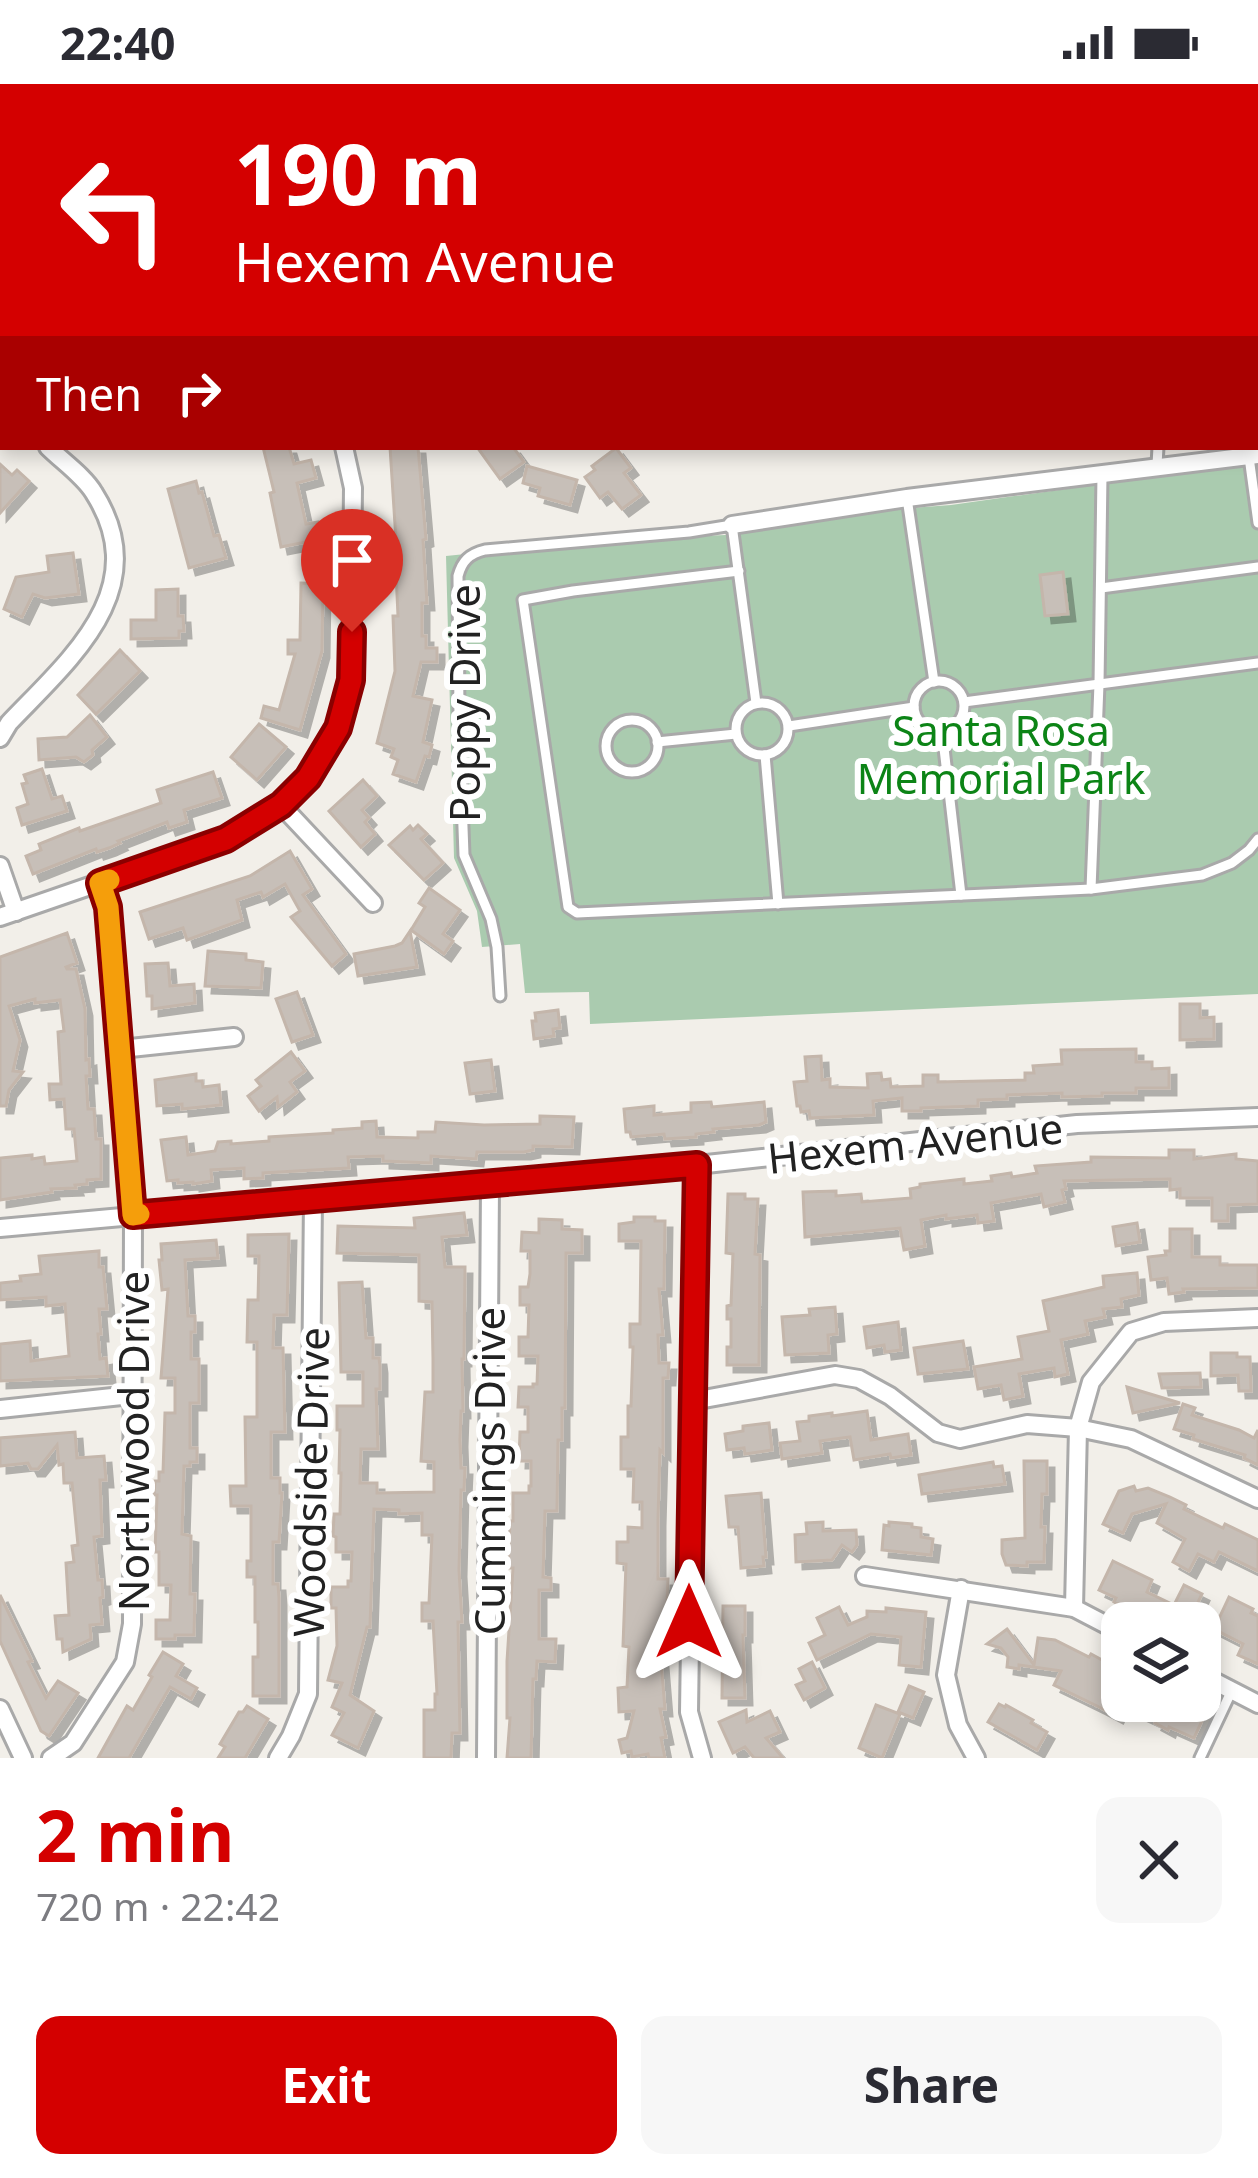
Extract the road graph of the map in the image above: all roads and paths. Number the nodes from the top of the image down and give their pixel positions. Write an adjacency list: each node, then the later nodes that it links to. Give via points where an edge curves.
1 (51, 450): 21 (street, via 93,490 116,568 84,644)
2 (345, 450): 24 (street, via 352,488 351,680 338,728)
3 (1254, 455): 4 (street); 7 (lane)
4 (1157, 456): 5 (street)
5 (1102, 475): 6 (street); 11 (lane)
6 (907, 498): 8 (street); 13 (lane)
7 (1258, 523)
8 (733, 526): 10 (lane); 35 (lane, Poppy Drive, via 484,550 461,566 464,855 491,919)
9 (1258, 567): 11 (lane)
10 (739, 571): 16 (lane); 33 (lane, via 523,600 568,907 577,913)
11 (1101, 588): 14 (lane)
12 (1258, 663): 14 (lane)
13 (934, 682): 15 (lane, via 952,684); 17 (lane)
14 (1100, 684): 15 (lane); 30 (lane)
15 (964, 702): 19 (lane, via 959,721)
16 (757, 704): 18 (lane, via 778,707); 20 (lane, via 739,716)
17 (914, 707): 18 (lane); 19 (lane, via 923,725)
18 (788, 726): 23 (lane, via 782,746)
19 (942, 731): 31 (lane)
20 (736, 734): 22 (lane); 23 (lane, via 743,747)
21 (0, 738)
22 (657, 742): 22 (lane, via 649,726 623,721 606,749 622,770 640,770 654,759)
23 (765, 755): 33 (lane)
24 (281, 805): 29 (street, via 226,839); 32 (street)
25 (1258, 839): 26 (lane)
26 (1249, 850): 27 (lane); 30 (lane, via 1202,875)
27 (1258, 861)
28 (0, 866): 34 (street)
29 (100, 883): 34 (street); 37 (street, Northwood Drive)
30 (1090, 890): 31 (lane)
31 (961, 895): 33 (lane)
32 (374, 903)
33 (778, 904)
34 (8, 915)
35 (500, 996)
36 (234, 1037): 37 (street)
37 (121, 1049): 42 (street, Northwood Drive)
38 (1258, 1117): 39 (street, Hexem Avenue, via 1077,1124)
39 (697, 1165): 40 (street, Hexem Avenue); 46 (street)
40 (490, 1185): 41 (street, Hexem Avenue); 61 (street, Cummings Drive)
41 (313, 1199): 42 (street, Hexem Avenue); 60 (street, Woodside Drive, via 308,1694)
42 (133, 1215): 43 (street, Hexem Avenue); 45 (street, Northwood Drive)
43 (0, 1228)
44 (1258, 1318): 48 (street, via 1164,1322 1131,1332 1091,1382)
45 (131, 1395): 47 (street); 59 (street, Northwood Drive, via 133,1624 125,1662 73,1742)
46 (693, 1401): 48 (street, via 835,1375 860,1379 960,1439 1027,1424); 62 (street, via 689,1712)
47 (0, 1409)
48 (1078, 1428): 49 (street, via 1131,1438); 52 (street)
49 (1258, 1498)
50 (865, 1576): 51 (street)
51 (962, 1589): 52 (street); 63 (street, via 946,1675)
52 (1074, 1608): 53 (street)
53 (1101, 1622)
54 (1221, 1684): 55 (street)
55 (1232, 1690): 56 (street); 64 (lane)
56 (1258, 1704)
57 (0, 1708): 58 (street)
58 (23, 1758)
59 (51, 1758)
60 (278, 1758)
61 (486, 1758)
62 (702, 1758)
63 (976, 1758)
64 (1200, 1758)

